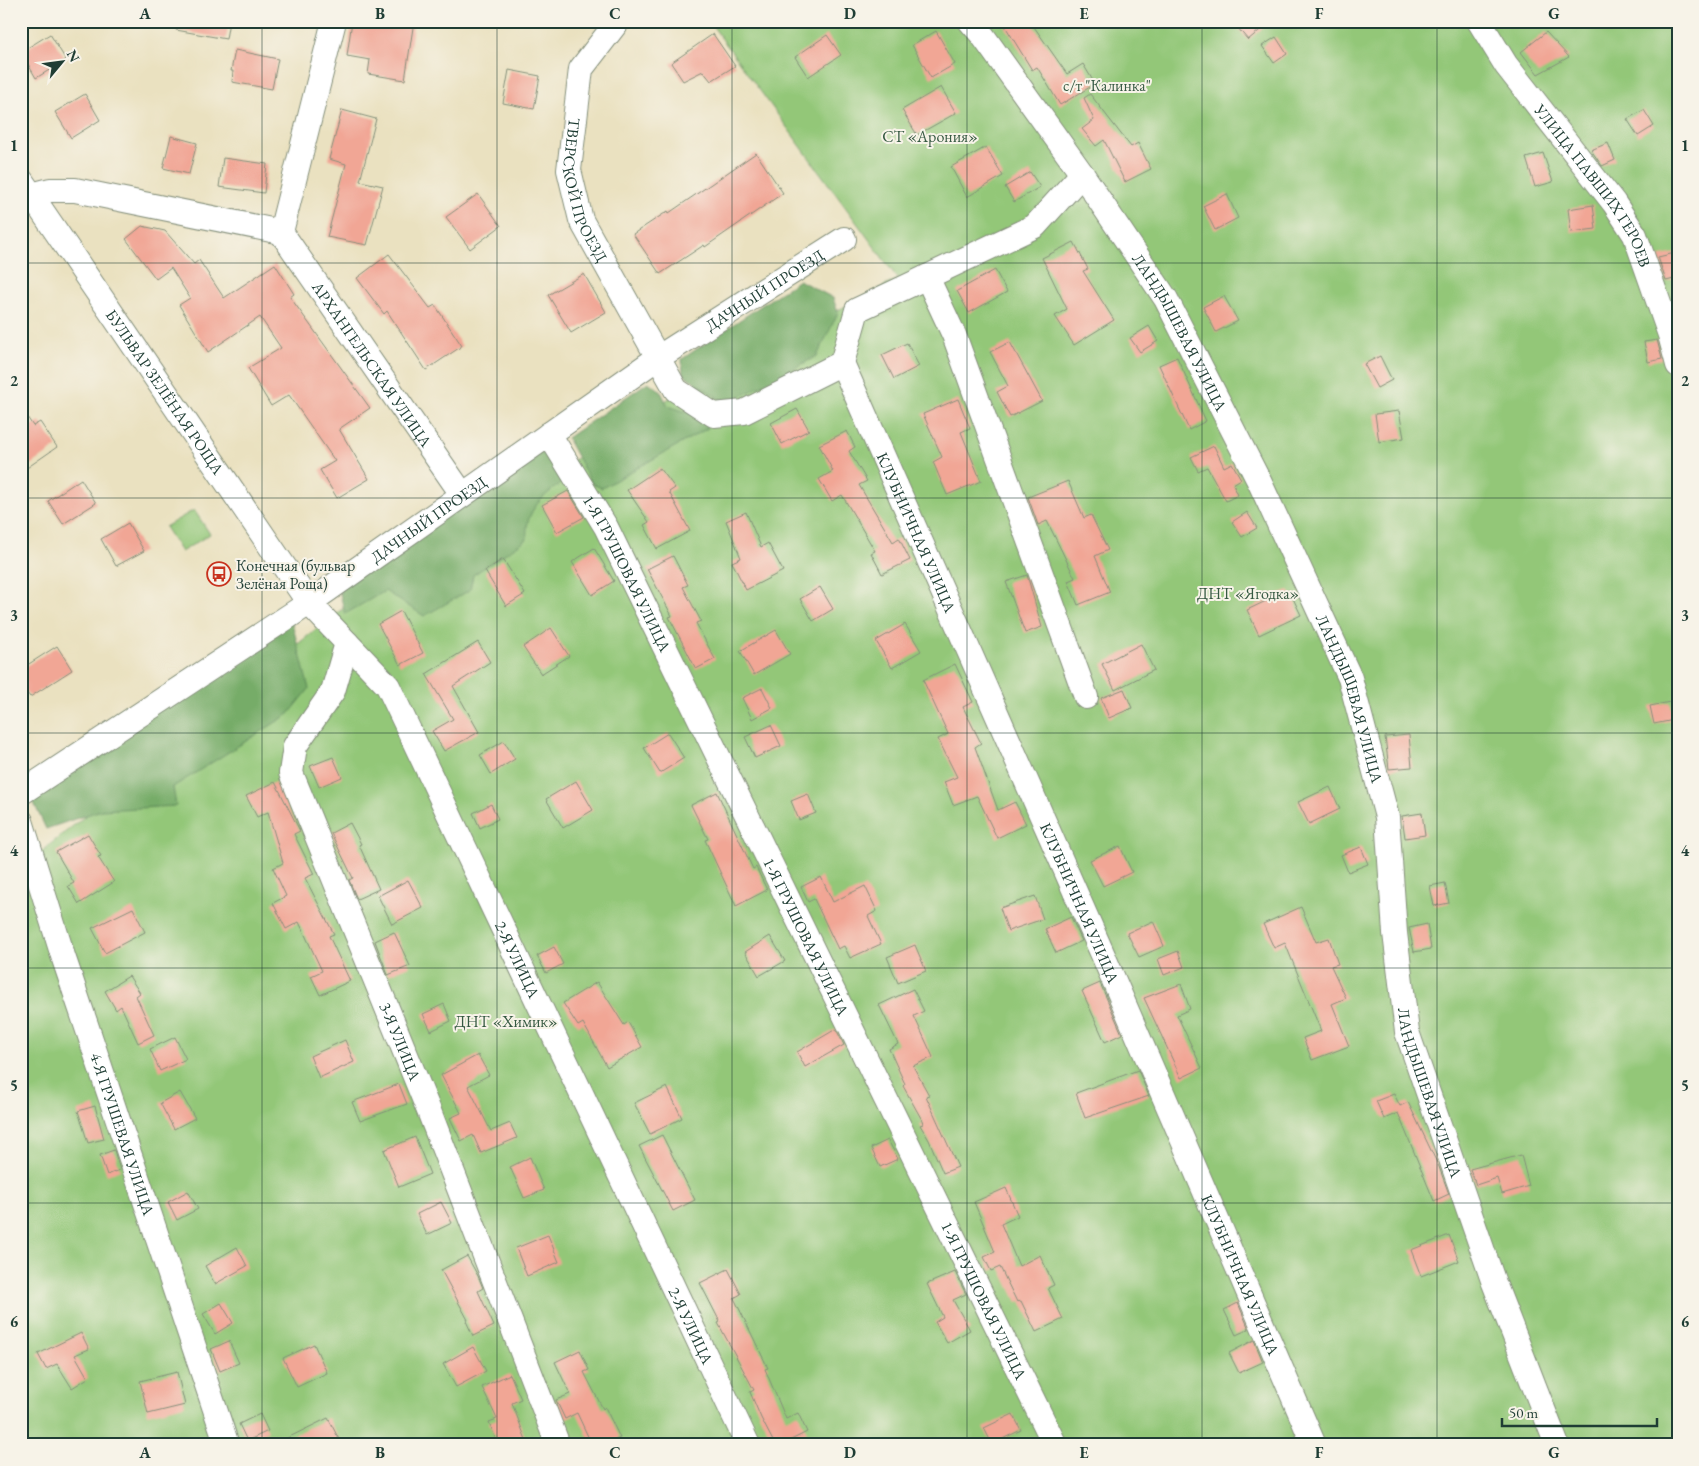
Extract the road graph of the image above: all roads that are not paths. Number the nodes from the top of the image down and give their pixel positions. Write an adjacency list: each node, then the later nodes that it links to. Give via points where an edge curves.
1 (334, 21): 7 (street)
2 (618, 21): 10 (street, ТВЕРСКОЙ ПРОЕЗД, via 581,69 569,170 581,220)
3 (970, 21): 5 (street, ЛАНДЫШЕВАЯ УЛИЦА)
4 (1479, 21): 12 (street, УЛИЦА ПАВШИХ ГЕРОЕВ, via 1506,65 1614,202 1635,236 1661,306)
5 (1082, 174): 9 (street, via 1035,226); 25 (street, ЛАНДЫШЕВАЯ УЛИЦА, via 1166,299 1260,483 1350,678 1387,817 1407,1032 1494,1283)
6 (26, 188): 7 (street, via 75,190); 15 (street, БУЛЬВАР ЗЕЛЁНАЯ РОЩА)
7 (281, 232): 14 (street, АРХАНГЕЛЬСКАЯ УЛИЦА)
8 (844, 239): 10 (street, ДАЧНЫЙ ПРОЕЗД)
9 (927, 277): 11 (street, via 857,310); 17 (street, via 954,335)
10 (659, 357): 11 (street, via 676,390 714,415 744,412); 13 (street, ДАЧНЫЙ ПРОЕЗД)
11 (842, 363): 24 (street, КЛУБНИЧНАЯ УЛИЦА, via 1103,955)
12 (1678, 365)
13 (549, 434): 14 (street, ДАЧНЫЙ ПРОЕЗД); 23 (street, 1-Я ГРУШОВАЯ УЛИЦА, via 606,527)
14 (462, 494): 15 (street, ДАЧНЫЙ ПРОЕЗД)
15 (309, 603): 16 (street, 2-Я УЛИЦА); 18 (street, ДАЧНЫЙ ПРОЕЗД)
16 (347, 642): 21 (street, 3-Я УЛИЦА, via 333,691 295,746 291,774 429,1111); 22 (street, 2-Я УЛИЦА, via 388,686)
17 (1086, 697)
18 (21, 793)
19 (21, 821): 20 (street, 4-Я ГРУШЕВАЯ УЛИЦА)
20 (227, 1445)
21 (558, 1445)
22 (748, 1445)
23 (1055, 1445)
24 (1314, 1445)
25 (1558, 1445)

